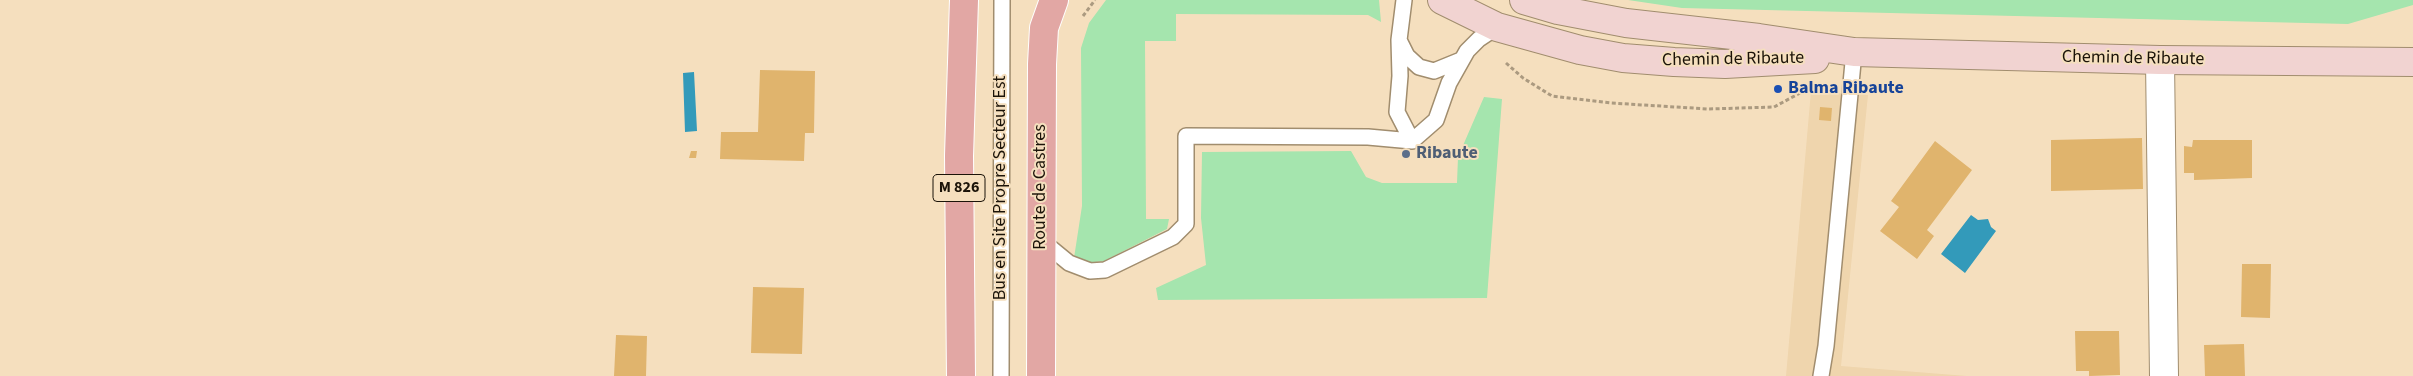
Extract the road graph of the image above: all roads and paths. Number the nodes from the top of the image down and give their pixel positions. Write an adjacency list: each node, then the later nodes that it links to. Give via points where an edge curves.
1 (964, 0): 15 (main road, M 826, via 959,156)
2 (1002, 0): 16 (lane, Bus en Site Propre Secteur Est)
3 (1054, 0): 14 (main road, Route de Castres, via 1044,28 1042,64)
4 (1404, 0): 8 (lane)
5 (1442, 0): 7 (main road, Chemin de Ribaute)
6 (1524, 0): 9 (main road, Chemin de Ribaute, via 1626,23)
7 (1497, 27): 9 (main road, Chemin de Ribaute, via 1580,50 1622,58 1674,62 1725,64 1812,59); 10 (lane, via 1478,39)
8 (1399, 40): 10 (lane, via 1418,68 1434,71); 13 (lane, via 1397,112)
9 (1854, 52): 11 (main road, Chemin de Ribaute); 18 (lane)
10 (1461, 60): 13 (lane, via 1436,120)
11 (2160, 60): 12 (main road, Chemin de Ribaute); 19 (street)
12 (2413, 62)
13 (1412, 141): 14 (lane, via 1368,137 1186,136 1186,224 1173,238 1105,270 1090,271 1068,263)
14 (1041, 240): 17 (main road, Route de Castres)
15 (961, 376)
16 (1001, 376)
17 (1041, 376)
18 (1821, 376)
19 (2164, 376)

